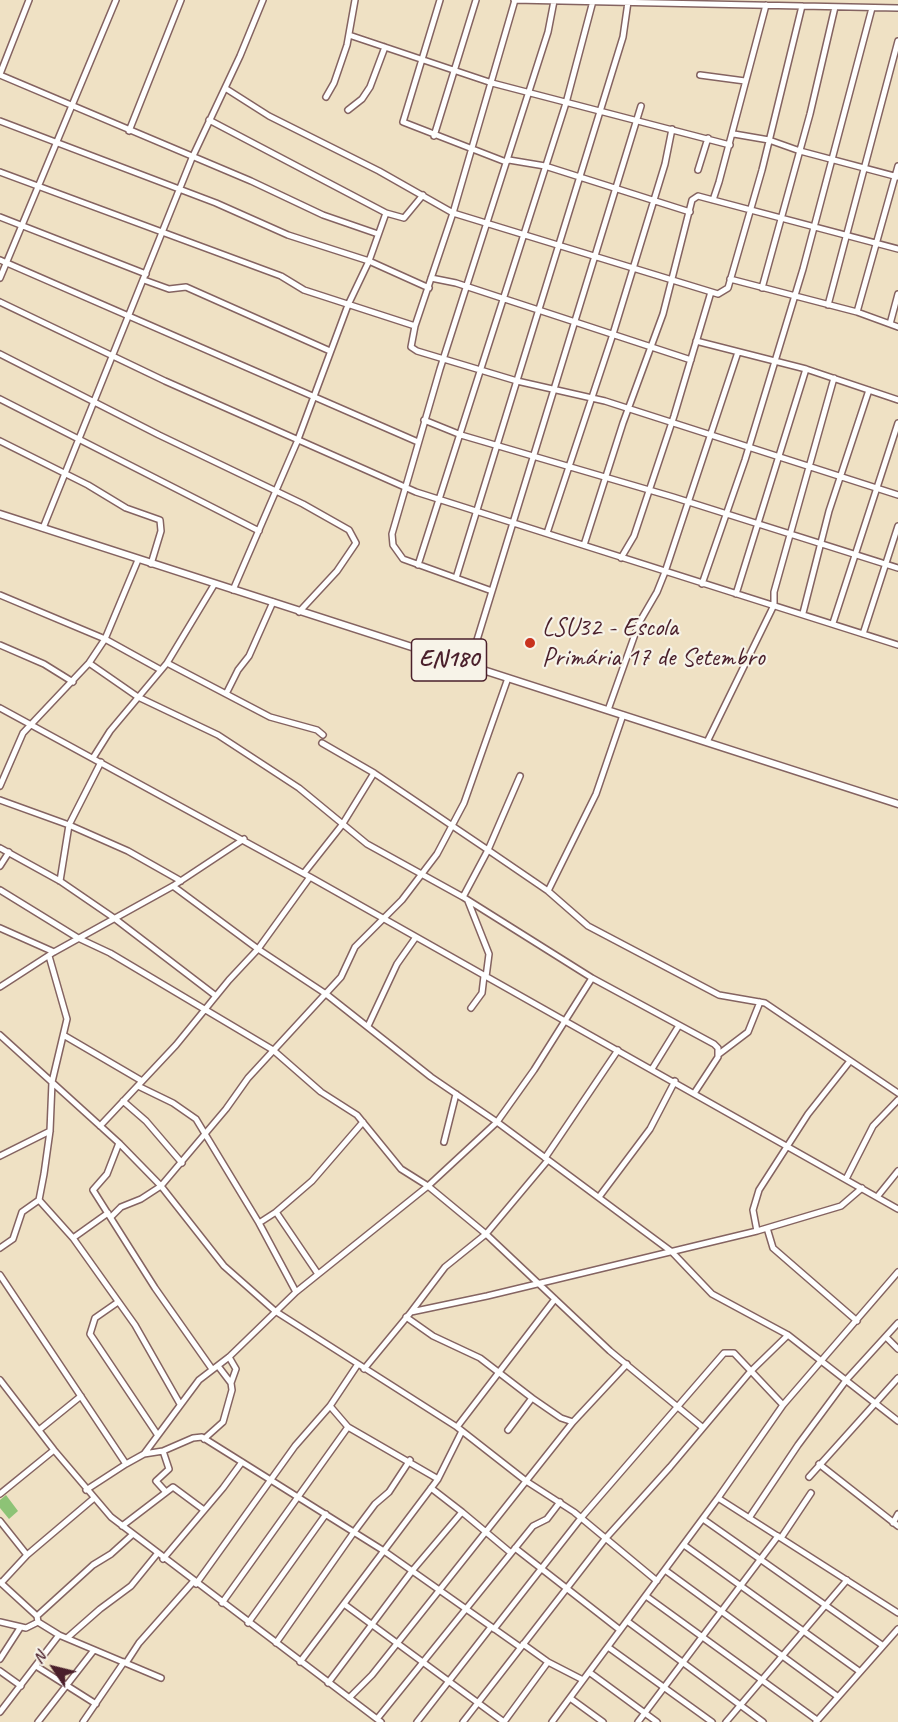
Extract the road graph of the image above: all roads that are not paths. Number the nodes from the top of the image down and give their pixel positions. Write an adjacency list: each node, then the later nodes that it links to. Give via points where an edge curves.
1 (29, 0): 24 (street)
2 (116, 0): 32 (street)
3 (181, 0): 40 (street)
4 (262, 0): 28 (street)
5 (355, 0): 19 (street)
6 (440, 0): 22 (street)
7 (476, 0): 23 (street)
8 (514, 0): 10 (street); 27 (street)
9 (896, 0): 18 (street)
10 (554, 1): 11 (street); 29 (street)
11 (593, 1): 12 (street); 31 (street)
12 (624, 1): 13 (street); 35 (street, via 623,37)
13 (757, 2): 14 (street)
14 (766, 5): 15 (street); 26 (street)
15 (802, 6): 16 (street); 44 (street)
16 (835, 7): 17 (street); 48 (street)
17 (872, 8): 18 (street); 50 (street)
18 (897, 8)
19 (350, 35): 21 (street); 30 (street)
20 (898, 40): 54 (street)
21 (385, 47): 22 (street); 34 (street, via 370,87)
22 (422, 58): 23 (street); 42 (street, via 403,122)
23 (457, 69): 27 (street); 42 (street)
24 (0, 75): 32 (street)
25 (700, 75): 26 (street)
26 (745, 81): 41 (street)
27 (492, 83): 29 (street); 47 (street)
28 (225, 88): 36 (street); 62 (street, via 269,116)
29 (528, 92): 31 (street); 51 (street)
30 (326, 97)
31 (566, 103): 35 (street); 52 (street)
32 (71, 105): 40 (street); 45 (street)
33 (641, 106): 37 (street)
34 (348, 110)
35 (598, 113): 37 (street); 58 (street)
36 (209, 120): 49 (street); 67 (street)
37 (637, 120): 39 (street); 60 (street)
38 (0, 121): 45 (street)
39 (672, 129): 43 (street); 64 (street)
40 (129, 131): 49 (street)
41 (734, 134): 44 (street); 46 (street)
42 (434, 136): 47 (street)
43 (708, 138): 46 (street); 55 (street)
44 (769, 140): 48 (street); 65 (street)
45 (56, 143): 59 (street); 61 (street)
46 (730, 145): 63 (street)
47 (472, 149): 51 (street); 68 (street)
48 (800, 151): 50 (street); 70 (street)
49 (192, 158): 61 (street); 75 (street, via 323,215)
50 (834, 159): 54 (street); 73 (street)
51 (506, 162): 52 (street); 72 (street)
52 (544, 166): 58 (street); 76 (street)
53 (898, 166): 57 (street)
54 (864, 168): 57 (street); 77 (street)
55 (698, 170)
56 (0, 172): 59 (street)
57 (897, 176): 79 (street)
58 (580, 178): 60 (street); 78 (street)
59 (37, 186): 71 (street); 74 (street)
60 (614, 189): 64 (street); 81 (street)
61 (179, 190): 74 (street); 83 (street, via 288,235)
62 (423, 195): 67 (street, via 404,218); 68 (street)
63 (713, 200): 65 (street); 66 (street, via 695,196)
64 (653, 201): 66 (street); 84 (street)
65 (749, 210): 70 (street); 88 (street)
66 (690, 212): 89 (street)
67 (386, 213): 75 (street)
68 (453, 213): 72 (street); 87 (street)
69 (0, 217): 71 (street)
70 (782, 218): 73 (street); 92 (street)
71 (22, 225): 82 (street); 85 (street)
72 (487, 225): 76 (street); 91 (street)
73 (814, 227): 77 (street); 95 (street)
74 (162, 232): 85 (street); 99 (street)
75 (378, 234): 83 (street)
76 (523, 234): 78 (street); 96 (street)
77 (846, 234): 79 (street); 98 (street)
78 (560, 244): 81 (street); 100 (street)
79 (876, 244): 80 (street); 101 (street)
80 (898, 249)
81 (596, 256): 84 (street); 103 (street)
82 (3, 261): 86 (street); 102 (street)
83 (369, 261): 90 (street); 99 (street)
84 (633, 267): 89 (street); 107 (street)
85 (145, 277): 102 (street); 110 (street, via 169,289 186,287)
86 (0, 278)
87 (432, 278): 90 (street); 91 (street)
88 (730, 279): 92 (street); 93 (street, via 726,291)
89 (672, 280): 93 (street); 109 (street)
90 (429, 288): 105 (street)
91 (467, 288): 96 (street); 114 (street)
92 (762, 288): 95 (street)
93 (711, 292): 108 (street)
94 (898, 294): 104 (street)
95 (794, 296): 98 (street); 116 (street)
96 (502, 299): 100 (street); 117 (street)
97 (0, 302): 113 (street)
98 (828, 304): 101 (street)
99 (348, 305): 105 (street); 110 (street)
100 (539, 312): 103 (street); 120 (street)
101 (857, 312): 104 (street)
102 (129, 317): 113 (street); 123 (street)
103 (574, 324): 107 (street); 121 (street)
104 (890, 324): 106 (street)
105 (415, 326): 114 (street, via 412,349)
106 (898, 327)
107 (614, 334): 109 (street); 124 (street)
108 (696, 341): 111 (street); 115 (street)
109 (652, 345): 115 (street); 128 (street)
110 (330, 351): 123 (street)
111 (738, 352): 116 (street); 133 (street)
112 (0, 354): 127 (street)
113 (114, 356): 127 (street); 136 (street)
114 (443, 358): 117 (street); 129 (street)
115 (691, 360): 131 (street)
116 (774, 361): 118 (street); 139 (street)
117 (481, 368): 120 (street); 132 (street)
118 (806, 369): 119 (street); 141 (street)
119 (834, 378): 122 (street); 143 (street)
120 (517, 381): 121 (street); 138 (street)
121 (554, 388): 124 (street); 140 (street)
122 (869, 390): 126 (street); 145 (street)
123 (315, 397): 136 (street); 137 (street)
124 (594, 398): 128 (street); 142 (street)
125 (0, 399): 134 (street)
126 (898, 400)
127 (95, 404): 134 (street); 150 (street)
128 (629, 409): 131 (street); 146 (street)
129 (424, 420): 132 (street); 137 (street)
130 (898, 423): 147 (street)
131 (671, 424): 133 (street); 149 (street)
132 (461, 435): 138 (street); 152 (street)
133 (709, 436): 139 (street); 153 (street)
134 (80, 440): 144 (street); 161 (street)
135 (0, 441): 144 (street)
136 (297, 442): 148 (street); 150 (street)
137 (418, 442): 148 (street)
138 (497, 445): 140 (street); 154 (street)
139 (749, 448): 141 (street); 156 (street)
140 (534, 455): 142 (street); 157 (street)
141 (780, 457): 143 (street); 158 (street)
142 (570, 466): 146 (street); 162 (street)
143 (810, 466): 145 (street); 163 (street)
144 (66, 474): 160 (street); 170 (street, via 126,508 160,520 161,531)
145 (840, 475): 147 (street); 164 (street)
146 (607, 477): 149 (street); 165 (street)
147 (875, 487): 151 (street); 166 (street)
148 (405, 488): 152 (street); 171 (street, via 392,538 399,556)
149 (649, 490): 153 (street); 167 (street, via 634,536)
150 (276, 492): 161 (street); 183 (street, via 349,530 356,543 337,571)
151 (898, 495)
152 (440, 500): 154 (street); 171 (street)
153 (688, 501): 156 (street); 173 (street)
154 (477, 511): 157 (street); 174 (street)
155 (0, 514): 160 (main road, EN180)
156 (727, 514): 158 (street); 175 (street)
157 (513, 522): 162 (street); 178 (street)
158 (759, 525): 163 (street); 179 (street)
159 (898, 526): 169 (street)
160 (43, 528): 168 (main road, EN180)
161 (259, 531): 177 (street)
162 (547, 533): 165 (street)
163 (791, 533): 164 (street); 182 (street)
164 (822, 542): 166 (street); 184 (street)
165 (584, 545): 167 (street)
166 (855, 553): 169 (street); 185 (street)
167 (621, 558): 173 (street)
168 (138, 560): 170 (main road, EN180); 187 (street)
169 (886, 563): 172 (street); 186 (street)
170 (151, 564): 176 (main road, EN180)
171 (418, 565): 174 (street)
172 (898, 568)
173 (665, 572): 175 (street); 199 (street, via 639,623)
174 (456, 578): 178 (street)
175 (702, 584): 179 (street)
176 (214, 585): 177 (main road, EN180); 191 (street)
177 (233, 590): 181 (main road, EN180)
178 (492, 591): 192 (street)
179 (736, 594): 182 (street)
180 (0, 595): 187 (street)
181 (273, 602): 183 (main road, EN180); 196 (street, via 249,656)
182 (774, 605): 184 (street); 203 (street)
183 (299, 612): 192 (main road, EN180)
184 (803, 613): 185 (street)
185 (833, 623): 186 (street)
186 (863, 634): 189 (street)
187 (105, 639): 190 (street); 193 (street)
188 (0, 645): 195 (street)
189 (898, 645)
190 (89, 663): 195 (street); 197 (street)
191 (167, 663): 193 (street); 196 (street)
192 (469, 666): 194 (main road, EN180)
193 (161, 669): 197 (street)
194 (508, 678): 199 (main road, EN180); 216 (street)
195 (73, 682): 201 (street)
196 (225, 694): 202 (street, via 270,717)
197 (138, 697): 205 (street); 215 (street, via 218,735 299,788)
198 (0, 708): 201 (street)
199 (608, 710): 200 (main road, EN180)
200 (623, 715): 203 (main road, EN180); 229 (street, via 596,794)
201 (31, 724): 205 (street); 208 (street, via 20,737)
202 (323, 735)
203 (707, 742): 213 (main road, EN180)
204 (322, 743): 209 (street)
205 (93, 758): 206 (street)
206 (101, 762): 214 (street); 217 (street)
207 (0, 766): 208 (street)
208 (8, 769): 211 (street)
209 (374, 773): 215 (street); 216 (street)
210 (520, 776): 219 (street)
211 (0, 786)
212 (0, 800): 214 (street)
213 (898, 804)
214 (69, 825): 225 (street); 226 (street)
215 (342, 825): 222 (street); 223 (street, via 367,844)
216 (454, 826): 219 (street); 223 (street)
217 (244, 839): 222 (street); 226 (street)
218 (0, 848): 220 (street)
219 (488, 850): 229 (street); 230 (street)
220 (9, 852): 221 (street); 225 (street)
221 (0, 866)
222 (304, 873): 224 (street)
223 (422, 874): 230 (street); 232 (street)
224 (310, 877): 232 (street); 236 (street)
225 (60, 881): 231 (street)
226 (182, 881): 227 (street)
227 (173, 886): 231 (street); 236 (street)
228 (0, 890): 235 (street)
229 (548, 891): 243 (street, via 588,926 697,985 723,997)
230 (465, 899): 238 (street, via 489,956); 239 (street)
231 (114, 918): 235 (street); 242 (street)
232 (385, 918): 234 (street); 241 (street, via 355,947 341,977)
233 (0, 928): 237 (street)
234 (416, 937): 238 (street); 247 (street, via 397,964)
235 (78, 938): 237 (street); 245 (street)
236 (258, 949): 241 (street); 242 (street)
237 (51, 954): 240 (street); 250 (street, via 68,1019)
238 (485, 976): 244 (street, via 482,993); 246 (street)
239 (592, 978): 246 (street); 248 (street)
240 (0, 987)
241 (326, 994): 247 (street); 251 (street)
242 (216, 996): 245 (street)
243 (760, 1002): 253 (street, via 748,1032); 254 (street)
244 (471, 1008)
245 (205, 1010): 251 (street); 258 (street)
246 (565, 1020): 252 (street); 265 (street)
247 (368, 1026): 261 (street)
248 (678, 1027): 253 (street, via 714,1044); 255 (street)
249 (0, 1035): 257 (street)
250 (64, 1036): 257 (street); 258 (street)
251 (273, 1050): 264 (street); 268 (street)
252 (618, 1050): 255 (street); 273 (street)
253 (719, 1054): 259 (street)
254 (849, 1061): 260 (street); 271 (street)
255 (652, 1069): 256 (street)
256 (675, 1081): 259 (street); 280 (street, via 650,1129)
257 (52, 1082): 266 (street); 267 (street)
258 (140, 1084): 263 (street); 268 (street, via 188,1112)
259 (695, 1092): 271 (street)
260 (898, 1093)
261 (456, 1094): 265 (street); 269 (street)
262 (898, 1100): 276 (street, via 873,1126)
263 (123, 1101): 266 (street); 274 (street)
264 (363, 1122): 278 (street, via 401,1169); 284 (street, via 312,1181)
265 (497, 1122): 273 (street); 278 (street)
266 (100, 1126): 270 (street)
267 (50, 1131): 272 (street); 282 (street)
268 (206, 1132): 274 (street); 286 (street)
269 (444, 1142)
270 (119, 1143): 277 (street); 285 (street, via 107,1174 93,1188)
271 (786, 1146): 276 (street); 288 (street, via 759,1190 753,1210)
272 (0, 1156)
273 (546, 1159): 280 (street); 289 (street)
274 (182, 1163): 277 (street)
275 (898, 1171): 281 (street)
276 (846, 1179): 279 (street)
277 (161, 1186): 285 (street); 300 (street, via 224,1266)
278 (428, 1186): 289 (street); 294 (street)
279 (862, 1188): 281 (street); 287 (street, via 841,1206)
280 (599, 1197): 292 (street)
281 (877, 1197): 283 (street)
282 (39, 1200): 290 (street); 291 (street, via 22,1212 14,1239)
283 (898, 1209)
284 (276, 1212): 286 (street); 294 (street)
285 (110, 1215): 290 (street); 311 (street, via 155,1288)
286 (259, 1223): 297 (street)
287 (767, 1228): 288 (street); 302 (street, via 773,1248)
288 (757, 1231): 292 (street)
289 (486, 1234): 296 (street); 301 (street, via 450,1262)
290 (73, 1238): 299 (street)
291 (0, 1248)
292 (672, 1252): 296 (street); 304 (street, via 719,1299)
293 (898, 1272): 302 (street)
294 (318, 1274): 297 (street)
295 (0, 1275): 319 (street)
296 (540, 1282): 298 (street); 301 (street)
297 (296, 1292): 300 (street)
298 (555, 1299): 310 (street); 313 (street)
299 (118, 1302): 322 (street, via 148,1344); 334 (street, via 95,1318 90,1334)
300 (275, 1311): 307 (street); 309 (street)
301 (408, 1314): 312 (street); 313 (street, via 433,1336 470,1353)
302 (857, 1321): 308 (street)
303 (898, 1323): 305 (street)
304 (788, 1335): 308 (street); 314 (street)
305 (886, 1337): 306 (street); 316 (street)
306 (898, 1349)
307 (229, 1356): 311 (street); 318 (street, via 236,1369)
308 (822, 1360): 316 (street); 323 (street)
309 (358, 1364): 312 (street); 324 (street)
310 (627, 1364): 325 (street); 327 (street)
311 (215, 1367): 318 (street); 322 (street)
312 (364, 1369): 329 (street)
313 (498, 1372): 320 (street); 329 (street)
314 (750, 1372): 323 (street); 325 (street, via 734,1353 726,1352); 330 (street)
315 (898, 1378): 321 (street)
316 (847, 1379): 321 (street); 361 (street)
317 (0, 1380): 331 (street)
318 (231, 1383): 335 (street, via 225,1418)
319 (81, 1396): 331 (street); 341 (street)
320 (532, 1398): 327 (street); 332 (street)
321 (873, 1403): 326 (street); 342 (street)
322 (180, 1404): 334 (street)
323 (783, 1404): 353 (street)
324 (330, 1406): 328 (street); 345 (street)
325 (676, 1406): 330 (street); 360 (street)
326 (898, 1421)
327 (573, 1422): 346 (street)
328 (348, 1426): 339 (street); 352 (street)
329 (457, 1427): 333 (street)
330 (702, 1427): 370 (street)
331 (39, 1430): 336 (street)
332 (508, 1430)
333 (462, 1431): 344 (street); 346 (street)
334 (157, 1434): 338 (street)
335 (204, 1439): 337 (street, via 193,1437); 340 (street)
336 (54, 1450): 348 (street); 351 (street)
337 (163, 1451): 338 (street); 349 (street, via 169,1469 156,1481)
338 (144, 1454): 341 (street)
339 (410, 1460): 344 (street); 366 (street)
340 (242, 1462): 345 (street); 356 (street)
341 (126, 1464): 348 (street)
342 (819, 1464): 343 (street); 364 (street)
343 (809, 1477)
344 (438, 1479): 347 (street)
345 (271, 1480): 352 (street); 384 (street)
346 (526, 1481): 355 (street); 367 (street)
347 (431, 1488): 357 (street); 373 (street)
348 (86, 1490): 354 (street)
349 (165, 1491): 356 (street, via 177,1488); 365 (street)
350 (811, 1493): 369 (street)
351 (0, 1494)
352 (299, 1496): 358 (street); 389 (street)
353 (718, 1498): 361 (street); 362 (street)
354 (93, 1499): 365 (street); 375 (street)
355 (560, 1502): 360 (street); 372 (street)
356 (204, 1510): 376 (street)
357 (462, 1512): 367 (street); 380 (street)
358 (326, 1514): 366 (street); 399 (street)
359 (898, 1514): 364 (street)
360 (581, 1518): 370 (street); 378 (street)
361 (749, 1518): 369 (street)
362 (703, 1519): 371 (street); 377 (street)
363 (0, 1521): 375 (street)
364 (896, 1525)
365 (122, 1526): 368 (street)
366 (354, 1532): 373 (street); 410 (street)
367 (486, 1532): 372 (street); 386 (street)
368 (132, 1535): 374 (street); 395 (street)
369 (779, 1537): 377 (street); 381 (street)
370 (605, 1539): 382 (street); 387 (street)
371 (684, 1545): 379 (street); 385 (street)
372 (513, 1550): 378 (street); 392 (street)
373 (384, 1551): 380 (street); 390 (street)
374 (157, 1554): 376 (street); 408 (street, via 131,1586)
375 (27, 1555): 383 (street)
376 (163, 1559): 384 (street)
377 (760, 1560): 385 (street); 391 (street)
378 (542, 1568): 387 (street); 402 (street)
379 (665, 1570): 382 (street); 393 (street)
380 (412, 1571): 386 (street); 400 (street)
381 (847, 1580): 391 (street); 394 (street)
382 (657, 1581): 388 (street)
383 (1, 1582): 395 (street)
384 (195, 1583): 389 (street); 420 (street)
385 (741, 1586): 393 (street); 405 (street)
386 (438, 1589): 392 (street); 409 (street)
387 (567, 1590): 404 (street); 412 (street)
388 (646, 1596): 396 (street); 407 (street)
389 (222, 1604): 399 (street)
390 (344, 1604): 400 (street); 417 (street)
391 (826, 1606): 405 (street); 411 (street)
392 (466, 1610): 402 (street); 418 (street)
393 (722, 1612): 407 (street); 415 (street)
394 (898, 1613)
395 (37, 1616): 398 (street)
396 (627, 1621): 404 (street); 421 (street)
397 (0, 1622): 401 (street)
398 (38, 1622): 401 (street, via 33,1627); 406 (street)
399 (248, 1623): 410 (street)
400 (371, 1623): 409 (street); 429 (street)
401 (20, 1628): 416 (street)
402 (493, 1628): 412 (street); 430 (street)
403 (898, 1629): 411 (street)
404 (620, 1630): 413 (street)
405 (804, 1630): 415 (street); 424 (street)
406 (59, 1635): 408 (street); 422 (street)
407 (703, 1637): 421 (street); 427 (street)
408 (67, 1638): 414 (street)
409 (398, 1641): 418 (street); 435 (street)
410 (276, 1643): 417 (street)
411 (882, 1645): 424 (street)
412 (522, 1646): 419 (street); 437 (street)
413 (608, 1647): 425 (street); 433 (street)
414 (94, 1650): 420 (street); 431 (street)
415 (782, 1655): 427 (street); 434 (street)
416 (0, 1659)
417 (300, 1662): 429 (street)
418 (424, 1662): 430 (street); 442 (street)
419 (548, 1662): 428 (street); 448 (street)
420 (125, 1663): 426 (street); 438 (street)
421 (682, 1664): 433 (street); 439 (street)
422 (36, 1666): 431 (street); 432 (street)
423 (0, 1671): 432 (street)
424 (859, 1671): 434 (street)
425 (589, 1672): 428 (street); 441 (street)
426 (161, 1678)
427 (762, 1679): 439 (street); 443 (street)
428 (583, 1680): 436 (street)
429 (328, 1683): 435 (street)
430 (450, 1683): 437 (street); 446 (street)
431 (66, 1685): 438 (street); 444 (street)
432 (21, 1686): 440 (street)
433 (665, 1688): 441 (street); 453 (street)
434 (837, 1696): 443 (street)
435 (349, 1698): 442 (street)
436 (570, 1698): 449 (street); 450 (street)
437 (477, 1703): 447 (street); 448 (street)
438 (96, 1704): 445 (street)
439 (740, 1705): 454 (street); 455 (street)
440 (0, 1712)
441 (644, 1713): 451 (street); 452 (street)
442 (379, 1720)
443 (817, 1721)
444 (38, 1722)
445 (83, 1722)
446 (417, 1722)
447 (464, 1722)
448 (504, 1722)
449 (552, 1722)
450 (603, 1722)
451 (638, 1722)
452 (657, 1722)
453 (712, 1722)
454 (726, 1722)
455 (763, 1722)

